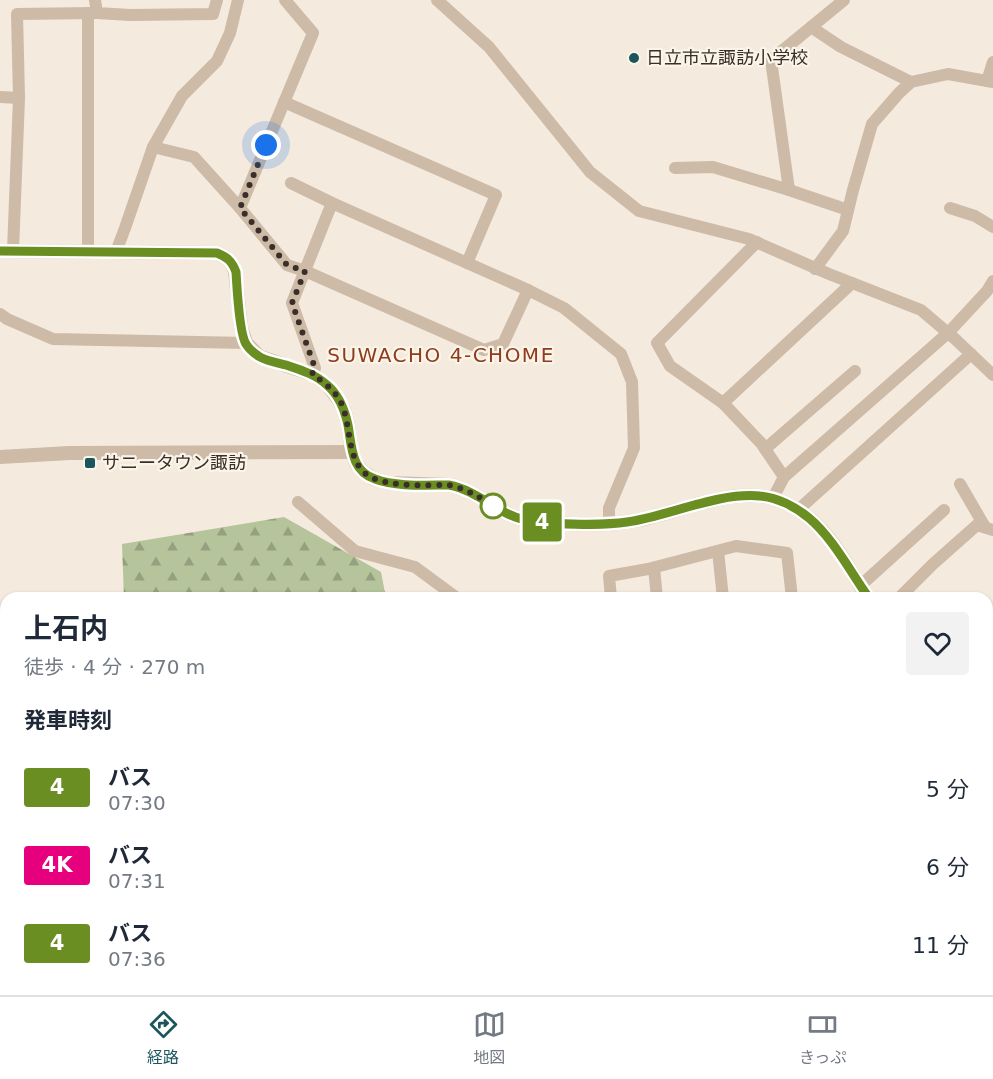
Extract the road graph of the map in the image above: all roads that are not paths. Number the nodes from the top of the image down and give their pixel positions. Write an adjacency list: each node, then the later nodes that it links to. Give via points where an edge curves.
1 (95, 0): 7 (street)
2 (218, 0): 7 (street, via 213,14)
3 (238, 0): 15 (street, via 230,33 217,61 182,96)
4 (285, 0): 14 (street, via 313,33)
5 (436, 0): 24 (street, via 489,47 590,172 639,211)
6 (844, 0): 8 (street)
7 (93, 13): 13 (street, via 17,14); 26 (street)
8 (811, 27): 11 (street); 18 (street, via 771,60)
9 (993, 62): 10 (street)
10 (990, 81): 11 (street, via 948,74)
11 (911, 82): 22 (street, via 872,124)
12 (0, 97): 13 (street)
13 (19, 98): 25 (street)
14 (284, 102): 20 (street); 28 (street, via 496,195)
15 (153, 147): 20 (street, via 194,157); 27 (street)
16 (675, 168): 18 (street, via 713,166)
17 (291, 183): 19 (street)
18 (789, 190): 22 (street)
19 (332, 203): 28 (street); 30 (street)
20 (240, 208): 30 (street, via 287,265)
21 (950, 208): 23 (street)
22 (848, 210): 29 (street, via 843,231)
23 (993, 227)
24 (756, 242): 29 (street); 41 (street, via 657,343 670,366)
25 (7, 251): 26 (street)
26 (88, 252): 27 (street)
27 (116, 252): 36 (street, via 226,256 236,272)
28 (467, 263): 33 (street)
29 (815, 269): 32 (street)
30 (305, 271): 33 (street, via 484,350 503,344); 39 (street, via 292,303 315,368)
31 (993, 281): 35 (street)
32 (852, 284): 35 (street, via 921,310); 41 (street)
33 (528, 291): 51 (street, via 564,308 621,354 632,382 634,448 609,508)
34 (0, 314): 36 (street, via 53,339)
35 (948, 333): 37 (street); 45 (street)
36 (246, 344): 39 (street, via 260,357)
37 (971, 354): 40 (street); 49 (street)
38 (855, 371): 42 (street)
39 (312, 374): 43 (street, via 338,399 348,424)
40 (993, 375)
41 (723, 403): 42 (street)
42 (765, 449): 45 (street)
43 (352, 452): 44 (street, via 69,453); 51 (street, via 363,472 374,479 458,487 507,514 529,521)
44 (0, 457)
45 (784, 477): 47 (street)
46 (960, 484): 52 (street)
47 (774, 498): 49 (street); 51 (street, via 738,496)
48 (298, 502): 56 (street, via 355,551 415,567)
49 (798, 510): 55 (street, via 829,538)
50 (944, 510): 55 (street)
51 (609, 524)
52 (989, 528): 62 (street, via 977,525)
53 (718, 551): 54 (street); 59 (street); 60 (street, via 736,546 787,553)
54 (654, 568): 57 (street, via 609,576); 58 (street)
55 (860, 586): 61 (street)
56 (449, 592)
57 (610, 592)
58 (656, 592)
59 (722, 592)
60 (791, 592)
61 (864, 592)
62 (905, 592)

